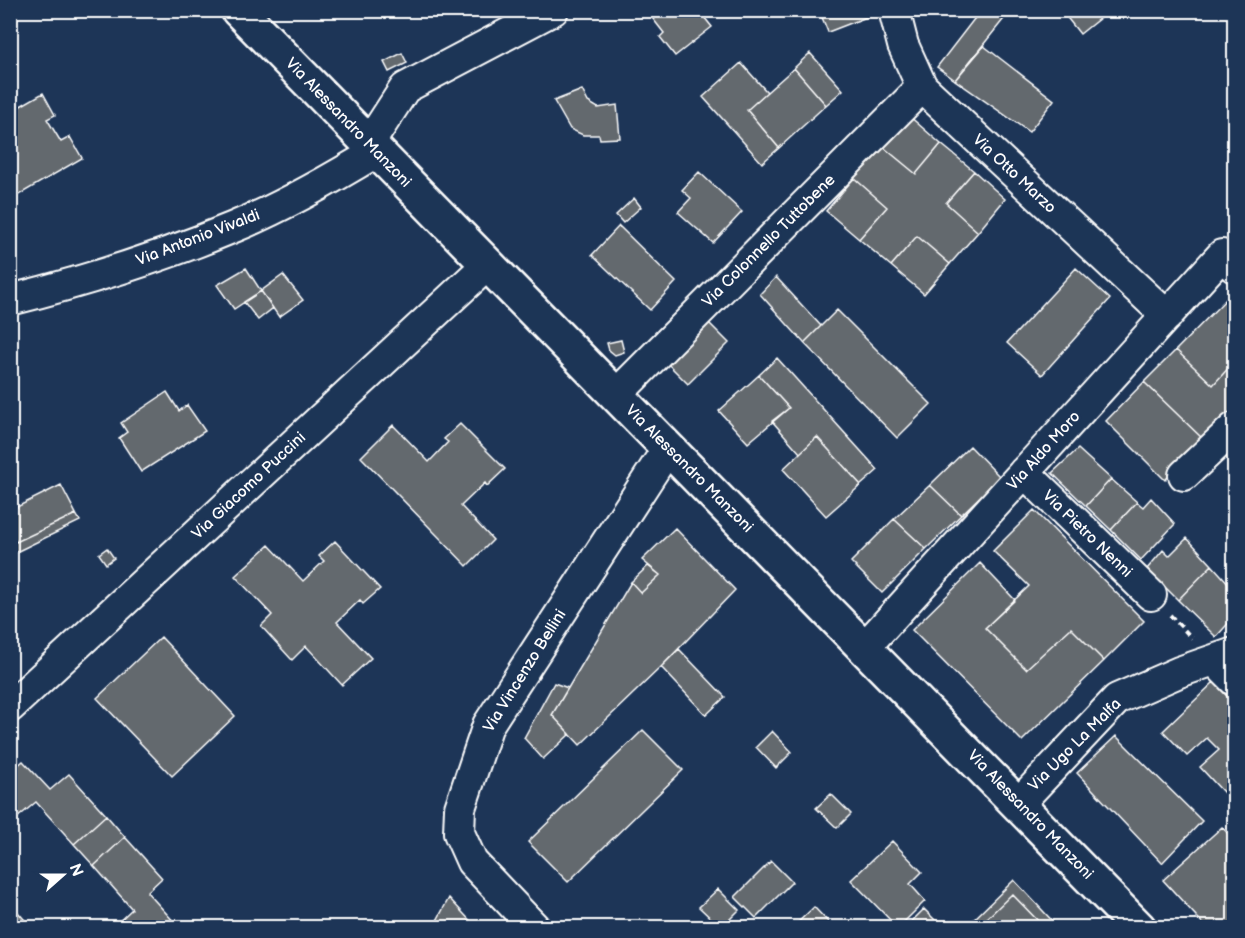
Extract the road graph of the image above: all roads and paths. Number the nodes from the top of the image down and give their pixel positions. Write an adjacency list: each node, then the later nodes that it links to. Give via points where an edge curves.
1 (238, 10): 5 (main road, Via Alessandro Manzoni)
2 (553, 10): 5 (street, via 405,88)
3 (894, 10): 4 (street, Via Otto Marzo, via 903,45)
4 (922, 87): 9 (street, Via Otto Marzo); 10 (street, Via Colonnello Tuttobene)
5 (372, 149): 7 (main road, Via Alessandro Manzoni); 8 (street, Via Antonio Vivaldi, via 315,189 233,228)
6 (1228, 261): 9 (street, Via Aldo Moro)
7 (487, 265): 10 (main road, Via Alessandro Manzoni); 18 (street, Via Giacomo Puccini)
8 (10, 300)
9 (1167, 316): 13 (street, Via Aldo Moro)
10 (615, 395): 12 (main road, Via Alessandro Manzoni)
11 (1234, 428): 14 (street)
12 (668, 448): 16 (main road, Via Alessandro Manzoni); 20 (street, Via Vincenzo Bellini, via 488,725 460,808 459,833 472,862)
13 (1024, 472): 15 (street, Via Pietro Nenni); 16 (street, Via Aldo Moro)
14 (1184, 475)
15 (1151, 595): 17 (path)
16 (865, 647): 19 (main road, Via Alessandro Manzoni)
17 (1228, 664): 19 (street, Via Ugo La Malfa, via 1179,672 1117,699)
18 (10, 707)
19 (1018, 803): 21 (main road, Via Alessandro Manzoni)
20 (535, 927)
21 (1139, 927)

